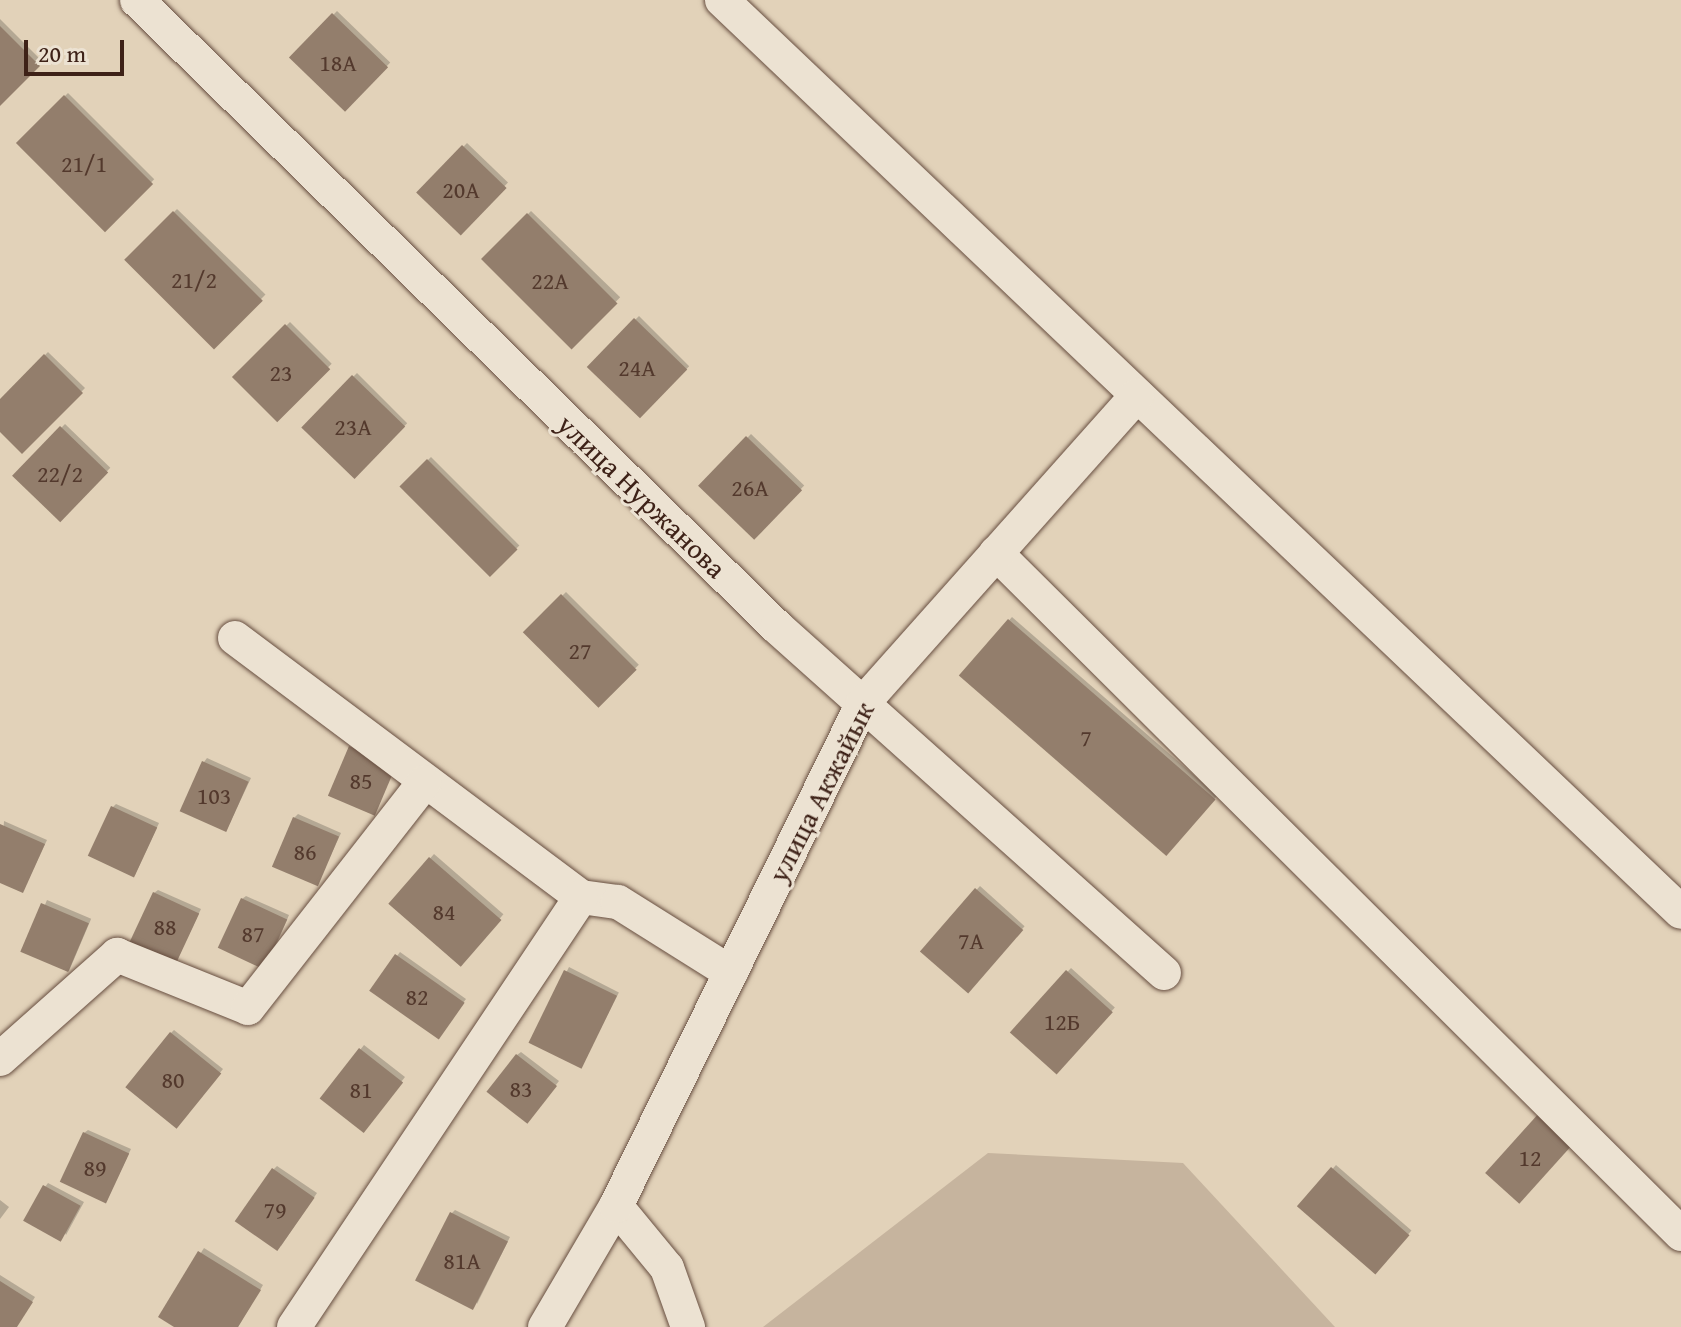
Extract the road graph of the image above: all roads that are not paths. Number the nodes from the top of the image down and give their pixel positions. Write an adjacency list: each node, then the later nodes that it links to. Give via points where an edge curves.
1 (137, 0): 6 (street, улица Нуржанова, via 765,616)
2 (722, 0): 3 (street)
3 (1137, 395): 4 (street, улица Акжайык); 9 (street)
4 (996, 553): 6 (street, улица Акжайык); 14 (street)
5 (235, 638): 7 (street)
6 (863, 703): 10 (street, улица Акжайык); 11 (street, улица Нуржанова)
7 (424, 783): 8 (street); 12 (street, via 248,1008 117,955)
8 (581, 897): 10 (street, via 618,902); 15 (street)
9 (1681, 912)
10 (731, 973): 13 (street, улица Акжайык)
11 (1164, 973)
12 (0, 1059)
13 (616, 1206): 16 (street, улица Акжайык); 17 (street, via 667,1268)
14 (1681, 1234)
15 (294, 1327)
16 (545, 1327)
17 (688, 1327)

